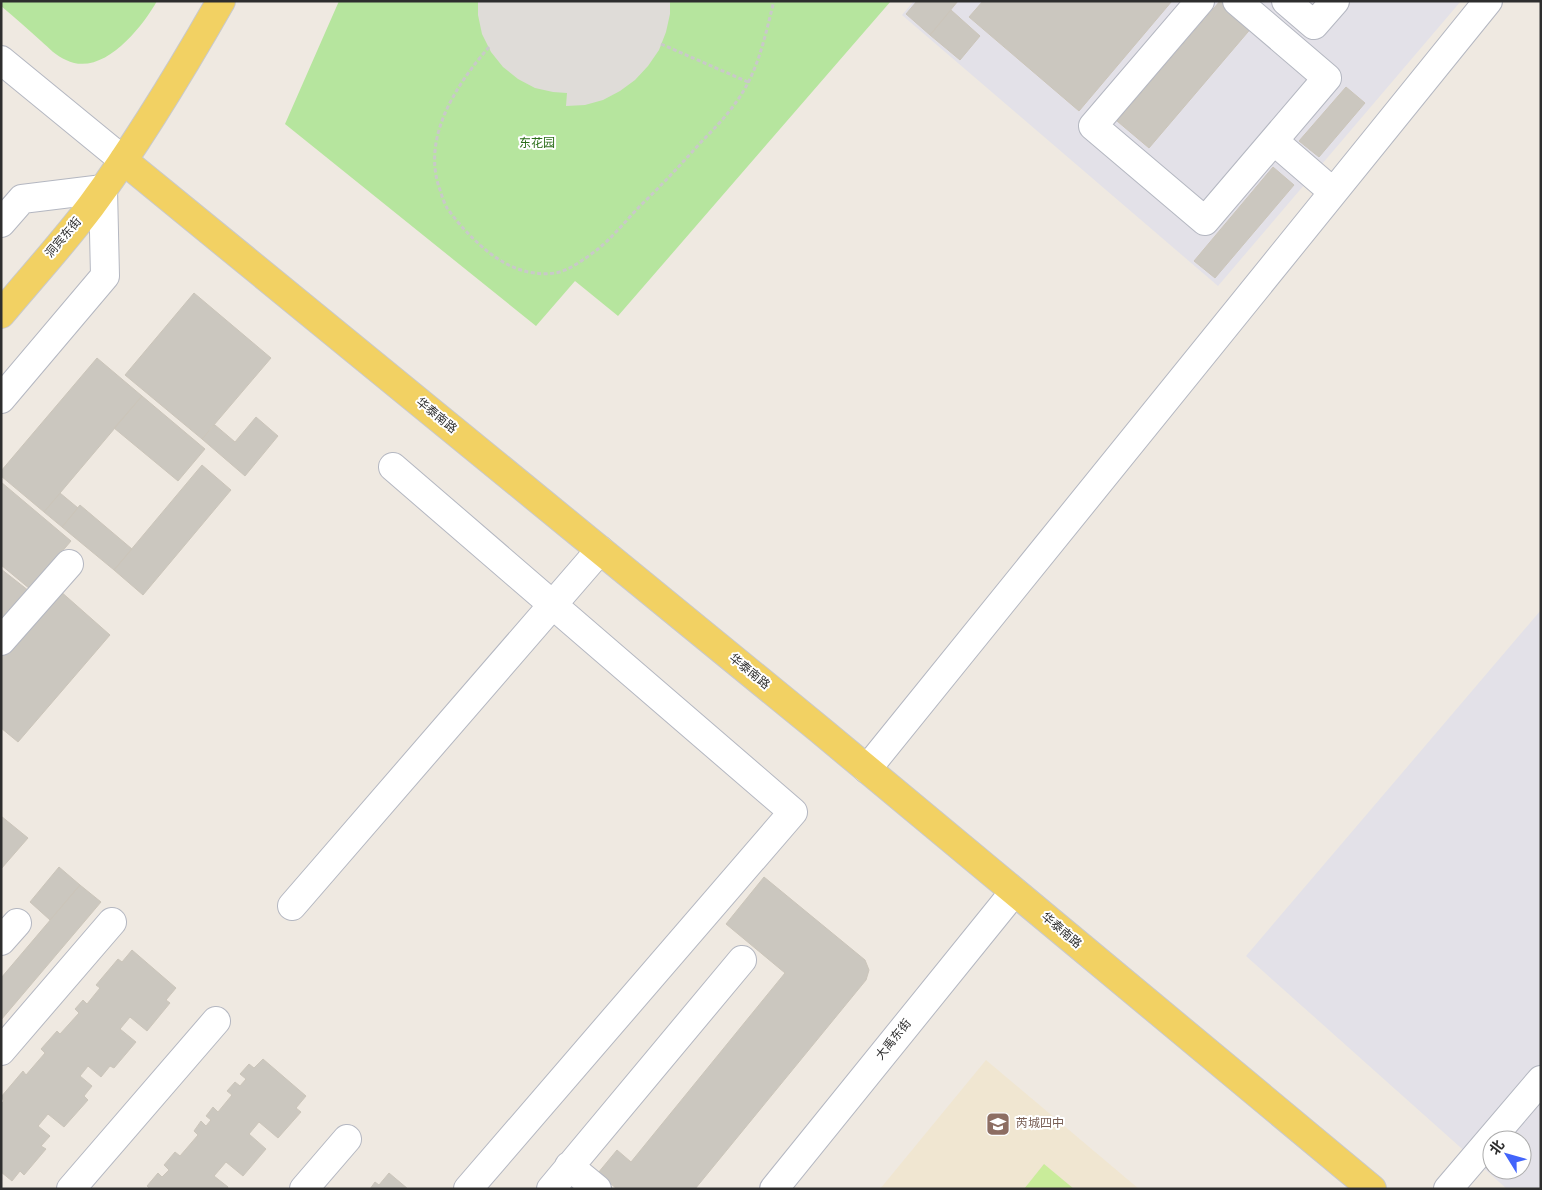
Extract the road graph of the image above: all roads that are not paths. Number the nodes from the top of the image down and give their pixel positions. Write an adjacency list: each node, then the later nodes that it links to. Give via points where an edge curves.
1 (221, 1): 9 (main road, 洞宾东街)
2 (1200, 1): 8 (street, via 1093,126 1205,221)
3 (1237, 1): 8 (street, via 1327,78)
4 (1286, 1): 5 (street, via 1314,25)
5 (1335, 1)
6 (1483, 3): 11 (street)
7 (1, 60): 9 (street)
8 (1274, 141): 11 (street)
9 (123, 160): 10 (main road, 洞宾东街); 16 (main road, 华泰南路)
10 (103, 188): 12 (street, via 22,199); 13 (main road, 洞宾东街); 14 (street, via 105,276)
11 (1333, 192): 20 (street)
12 (1, 223)
13 (1, 314)
14 (1, 398)
15 (393, 467): 18 (street)
16 (600, 550): 18 (street); 20 (main road, 华泰南路)
17 (69, 564): 19 (street)
18 (552, 604): 22 (street); 32 (street, via 793,812)
19 (1, 641)
20 (867, 769): 21 (main road, 华泰南路)
21 (1014, 892): 35 (street, 大禹东街); 36 (main road, 华泰南路)
22 (292, 906)
23 (112, 922): 26 (street)
24 (742, 960): 29 (street)
25 (216, 1021): 30 (street)
26 (1, 1051)
27 (1541, 1080): 37 (street)
28 (347, 1138): 31 (street)
29 (569, 1166): 33 (street); 34 (street)
30 (71, 1189)
31 (304, 1189)
32 (468, 1189)
33 (550, 1189)
34 (597, 1189)
35 (774, 1189)
36 (1372, 1189)
37 (1448, 1189)

